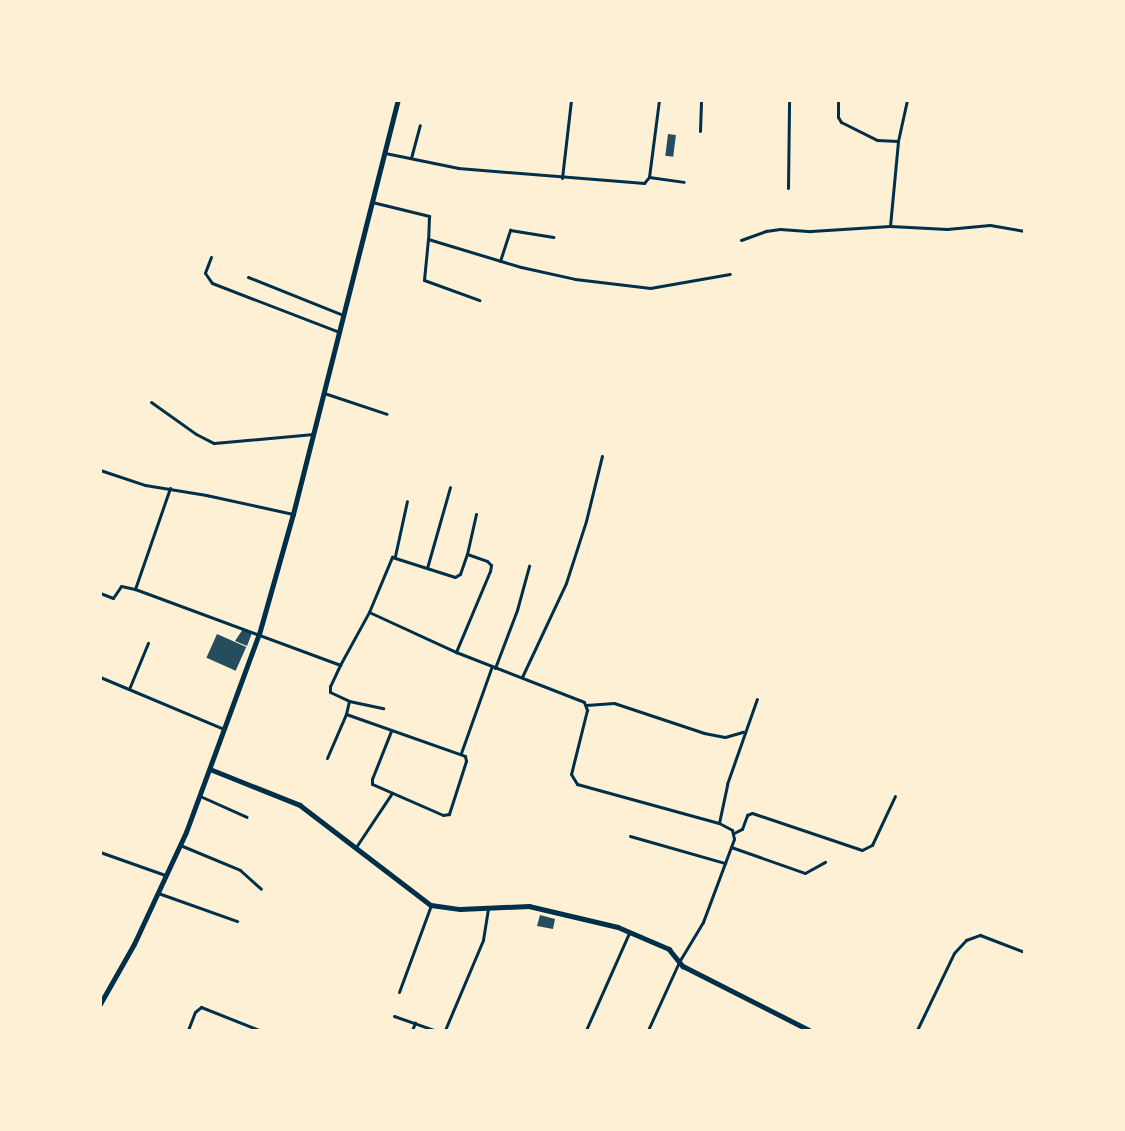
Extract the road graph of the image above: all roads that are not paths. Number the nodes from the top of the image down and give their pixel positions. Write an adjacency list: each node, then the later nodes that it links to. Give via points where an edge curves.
1 (398, 100): 11 (highway)
2 (571, 100): 14 (street)
3 (659, 100): 13 (street)
4 (700, 100): 9 (street)
5 (789, 100): 16 (street)
6 (838, 100): 10 (street, via 841,123 877,140)
7 (907, 100): 10 (street)
8 (420, 126): 12 (street)
9 (700, 131)
10 (898, 141): 18 (street)
11 (385, 153): 12 (street); 17 (highway)
12 (411, 158): 14 (street, via 458,168)
13 (649, 177): 14 (street, via 639,183); 15 (street)
14 (562, 178)
15 (684, 182)
16 (788, 188)
17 (372, 202): 21 (street, via 429,216); 28 (highway)
18 (890, 226): 19 (street, via 947,229 990,225); 22 (street, via 780,229)
19 (1024, 231)
20 (553, 237): 24 (street, via 510,230)
21 (428, 239): 24 (street); 27 (street, via 424,280)
22 (741, 240)
23 (211, 257): 29 (street, via 205,273 212,283)
24 (500, 261): 25 (street, via 624,286 667,286)
25 (730, 274)
26 (248, 277): 28 (street)
27 (479, 300)
28 (343, 315): 29 (highway)
29 (339, 332): 30 (highway)
30 (324, 393): 32 (street); 33 (highway)
31 (151, 402): 33 (street, via 214,443)
32 (387, 414)
33 (314, 434): 39 (highway)
34 (602, 456): 54 (street, via 566,583)
35 (100, 470): 37 (street, via 135,483)
36 (450, 487): 44 (street)
37 (170, 488): 39 (street); 45 (street)
38 (406, 501): 42 (street)
39 (293, 514): 48 (highway)
40 (476, 514): 41 (street)
41 (467, 554): 44 (street, via 457,577); 50 (street, via 491,565)
42 (395, 556): 44 (street); 47 (street, via 388,563)
43 (529, 566): 52 (street, via 517,610)
44 (427, 568)
45 (135, 589): 46 (street, via 121,586 113,598); 48 (street)
46 (100, 593)
47 (369, 612): 50 (street); 51 (street)
48 (259, 634): 51 (street); 61 (highway)
49 (148, 643): 55 (street)
50 (456, 652): 52 (street)
51 (340, 665): 57 (street, via 330,690)
52 (494, 667): 54 (street); 64 (street)
53 (100, 677): 55 (street)
54 (522, 677): 58 (street, via 580,699)
55 (129, 689): 61 (street)
56 (757, 699): 63 (street)
57 (349, 701): 59 (street); 60 (street)
58 (586, 705): 63 (street, via 614,703 725,737); 71 (street, via 571,774 573,781)
59 (383, 708)
60 (346, 714): 62 (street); 65 (street)
61 (224, 729): 66 (highway)
62 (391, 731): 64 (street); 67 (street, via 371,781 373,786)
63 (743, 732): 71 (street)
64 (460, 753): 67 (street, via 466,761 448,814)
65 (327, 758)
66 (210, 769): 68 (highway); 76 (street, via 288,798)
67 (392, 794): 76 (street)
68 (200, 796): 70 (street); 74 (highway)
69 (895, 796): 72 (street, via 872,844 862,850 752,813 747,815 742,829)
70 (247, 816)
71 (719, 824): 72 (street)
72 (734, 833): 75 (street)
73 (630, 836): 79 (street)
74 (180, 845): 80 (highway); 81 (street, via 240,870)
75 (731, 847): 78 (street, via 805,873); 79 (street)
76 (356, 848): 83 (street)
77 (100, 852): 80 (street)
78 (825, 862)
79 (725, 863): 88 (street, via 703,922)
80 (166, 876): 82 (highway)
81 (261, 889)
82 (158, 893): 85 (street); 90 (highway)
83 (431, 905): 84 (street, via 460,909); 89 (street)
84 (488, 906): 86 (street, via 548,908); 97 (street, via 483,940)
85 (237, 921)
86 (630, 931): 88 (street, via 669,949); 98 (street)
87 (1024, 952): 101 (street, via 980,935 966,940 954,953)
88 (680, 963): 99 (street); 100 (street)
89 (399, 992)
90 (100, 1004)
91 (394, 1016): 92 (street)
92 (415, 1023): 95 (street); 96 (street)
93 (188, 1030): 94 (street, via 201,1007)
94 (259, 1030)
95 (412, 1030)
96 (434, 1030)
97 (445, 1030)
98 (586, 1030)
99 (648, 1030)
100 (809, 1030)
101 (917, 1030)

